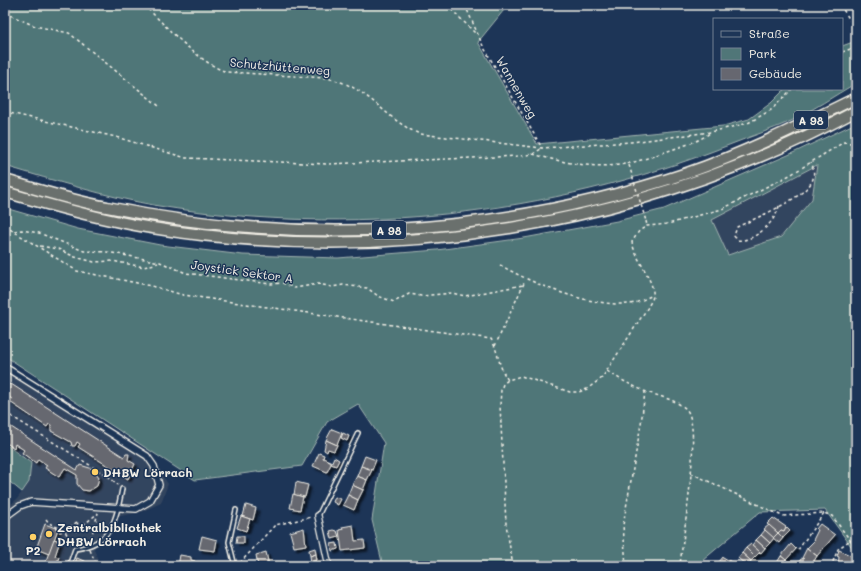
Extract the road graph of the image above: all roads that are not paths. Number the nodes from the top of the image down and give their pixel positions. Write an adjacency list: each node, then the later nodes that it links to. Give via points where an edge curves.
1 (856, 98): 3 (highway, A 98, via 767,142 688,172 609,196 528,214 465,224 392,230 310,231 225,226 105,207)
2 (856, 111): 4 (highway, A 98, via 771,152 693,183 620,206 531,226 463,236 390,242 331,243 220,237 100,218)
3 (5, 180)
4 (5, 192)
5 (5, 367): 8 (street, via 147,456 154,466 159,486 150,501 136,509)
6 (358, 433): 10 (lane)
7 (122, 489): 8 (lane)
8 (118, 508): 11 (street, via 31,502 20,506); 12 (lane, via 116,520 109,531 89,547 75,549)
9 (236, 510): 13 (lane, via 229,542)
10 (318, 516): 14 (street)
11 (5, 518)
12 (69, 566)
13 (236, 566)
14 (329, 566)

